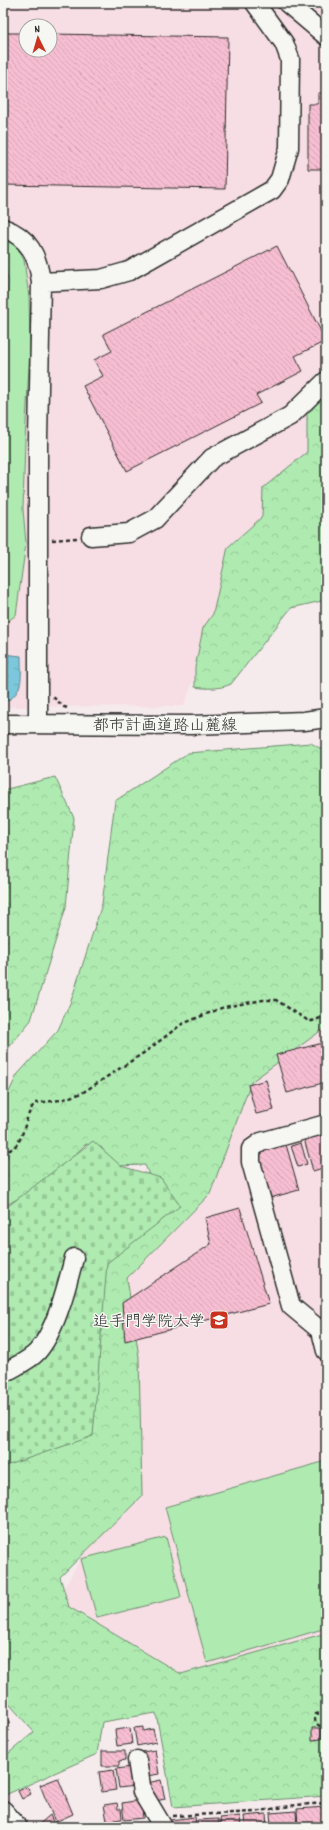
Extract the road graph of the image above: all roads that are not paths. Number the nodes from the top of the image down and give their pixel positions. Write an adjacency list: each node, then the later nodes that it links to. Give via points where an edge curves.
1 (255, 3): 5 (street, via 284,43 290,59 289,148 280,179 272,190 129,271 100,279)
2 (287, 3): 3 (street)
3 (326, 36)
4 (3, 228): 5 (street, via 16,232 26,242 36,258)
5 (41, 282): 10 (street)
6 (326, 381): 7 (street, via 290,416 212,458 155,519 129,533)
7 (91, 536)
8 (326, 718): 10 (street, 都市計画道路山麓線, via 192,725)
9 (3, 724): 10 (street, 都市計画道路山麓線)
10 (38, 724)
11 (326, 1124): 13 (street, via 260,1142 251,1149 251,1162 291,1306)
12 (74, 1258): 15 (street, via 52,1327 36,1353)
13 (324, 1330): 14 (street)
14 (326, 1351)
15 (3, 1374)
16 (137, 1760): 18 (street, via 142,1792)
17 (3, 1810): 19 (street)
18 (166, 1822)
19 (18, 1827)

